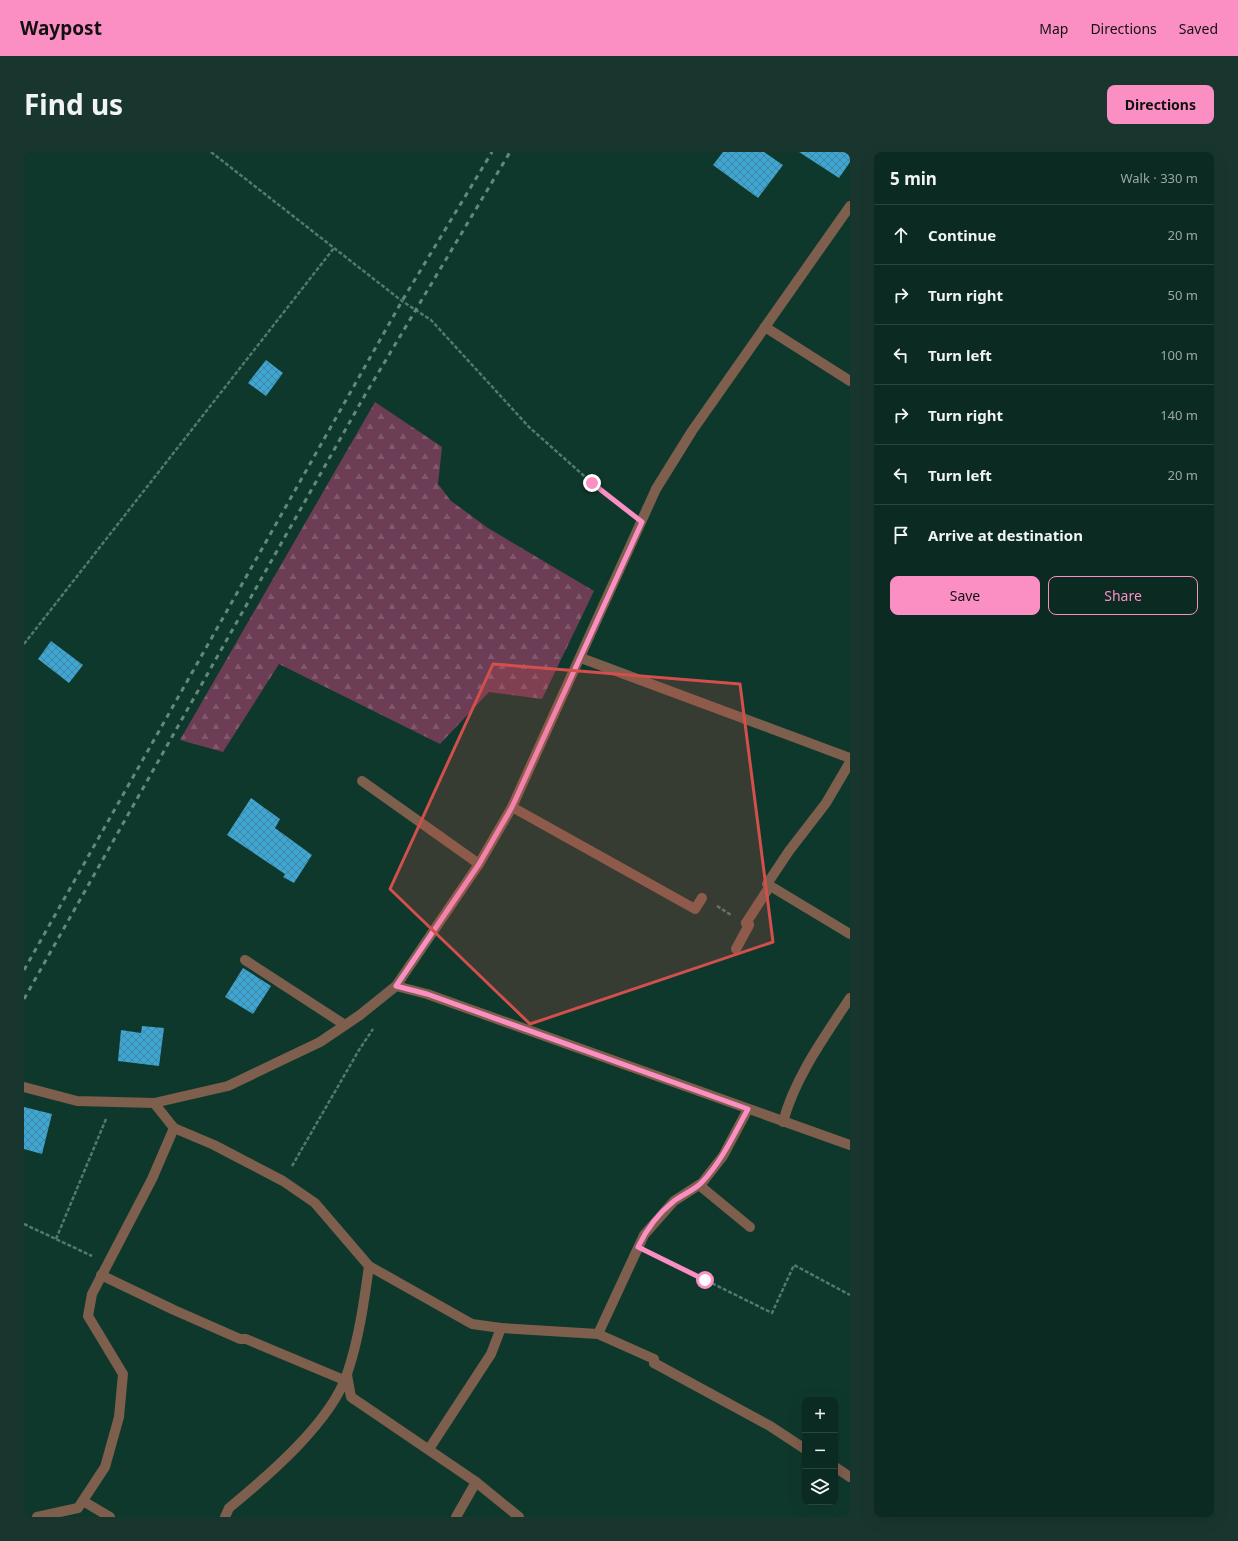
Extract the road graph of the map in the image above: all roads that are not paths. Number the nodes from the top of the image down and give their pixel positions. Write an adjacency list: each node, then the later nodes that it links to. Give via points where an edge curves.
1 (850, 206): 2 (street)
2 (765, 327): 3 (street); 4 (street, via 688,438 656,490)
3 (850, 381)
4 (581, 658): 5 (street); 8 (street)
5 (850, 758)
6 (850, 762): 10 (street, via 826,803 767,884)
7 (362, 781): 9 (street)
8 (512, 807): 9 (street); 11 (street, via 695,909)
9 (479, 864): 15 (street)
10 (770, 886): 12 (street); 13 (street, via 746,923 749,925)
11 (702, 898)
12 (850, 934)
13 (736, 948)
14 (245, 960): 17 (street)
15 (396, 986): 17 (street); 20 (street, via 427,994)
16 (850, 998): 21 (street, via 802,1077)
17 (345, 1025): 19 (street, via 320,1042 228,1086)
18 (24, 1087): 19 (street, via 77,1101)
19 (154, 1103): 22 (street)
20 (748, 1109): 21 (street); 24 (street, via 723,1156)
21 (783, 1122): 23 (street)
22 (174, 1128): 26 (street, via 214,1145 283,1181 315,1203); 27 (street, via 152,1179)
23 (850, 1146)
24 (699, 1185): 25 (street); 29 (street, via 674,1201 644,1235)
25 (750, 1227)
26 (369, 1266): 28 (street, via 472,1324); 30 (street, via 362,1315)
27 (101, 1275): 30 (street, via 240,1339 246,1339); 36 (street, via 92,1294 88,1316 123,1374 119,1417 113,1441 104,1467)
28 (501, 1328): 29 (street); 32 (street, via 490,1354)
29 (598, 1334): 31 (street, via 654,1359 654,1363)
30 (345, 1378): 32 (street, via 351,1397); 39 (street, via 332,1403 304,1440 229,1508)
31 (802, 1446)
32 (430, 1449): 35 (street)
33 (838, 1469): 34 (street)
34 (850, 1477)
35 (476, 1482): 40 (street); 41 (street)
36 (83, 1501): 37 (street, via 78,1508); 38 (street)
37 (37, 1517)
38 (110, 1517)
39 (225, 1517)
40 (456, 1517)
41 (520, 1517)

